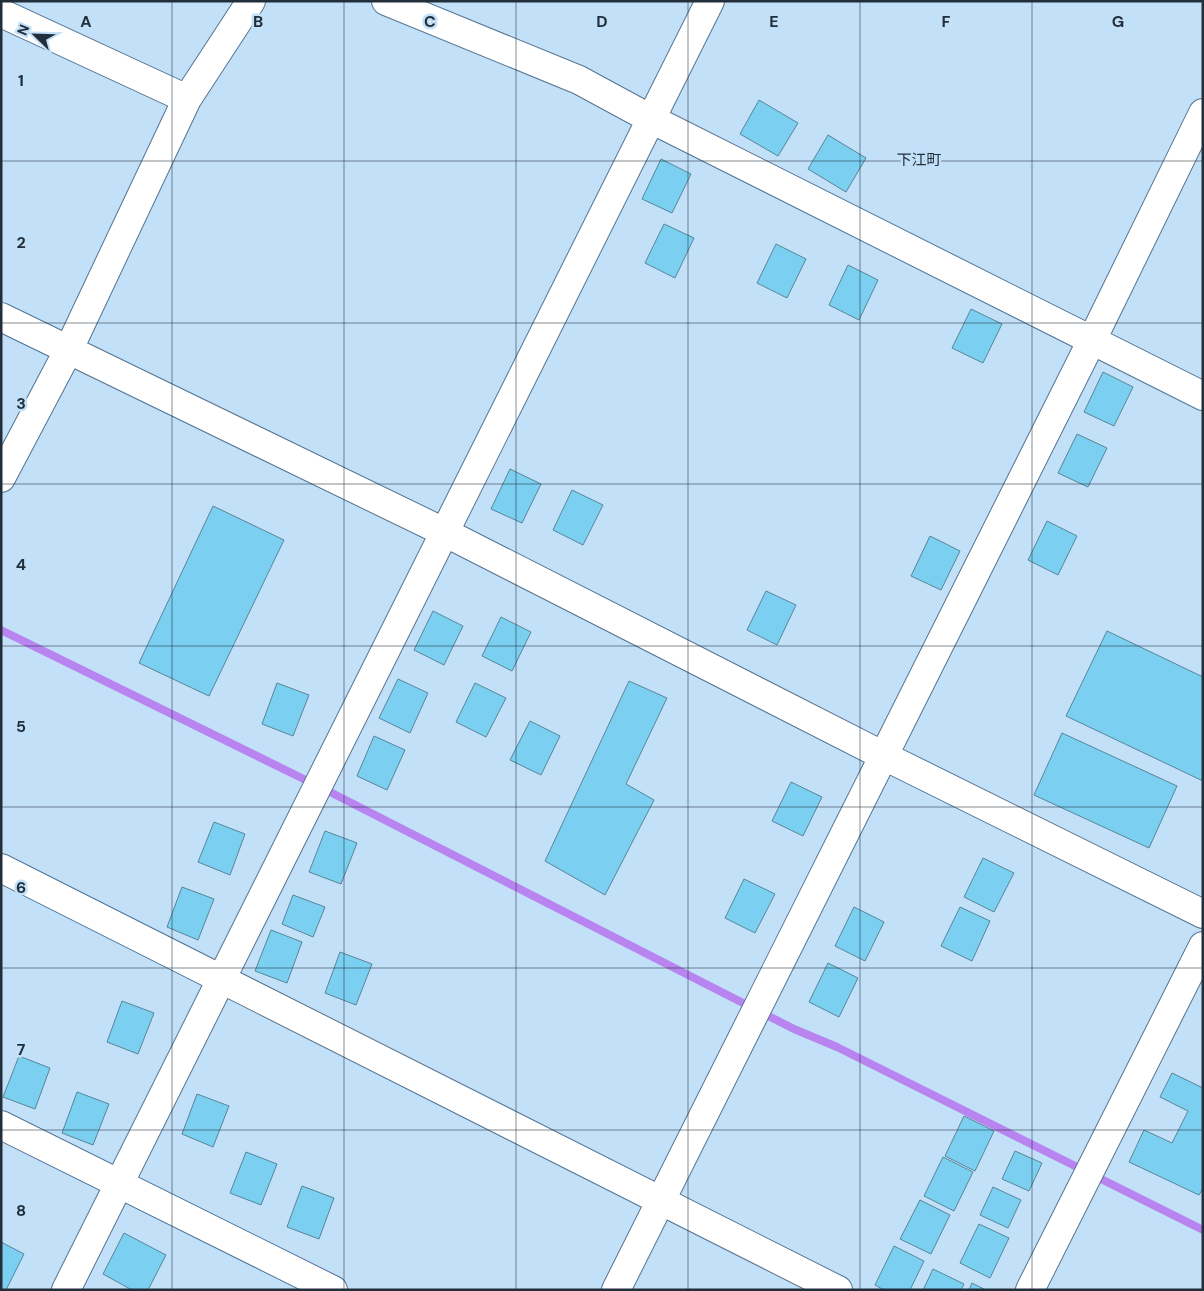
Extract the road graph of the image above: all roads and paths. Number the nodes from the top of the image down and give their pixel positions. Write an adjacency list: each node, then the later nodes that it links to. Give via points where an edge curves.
1 (251, 1): 5 (street)
2 (386, 1): 7 (street, via 579,80)
3 (710, 1): 7 (street)
4 (1, 13): 5 (street)
5 (187, 100): 10 (street)
6 (1203, 113): 9 (street)
7 (651, 120): 9 (street); 13 (street)
8 (1, 317): 10 (street)
9 (1092, 340): 11 (street); 14 (street)
10 (68, 351): 12 (street); 13 (street)
11 (1203, 396)
12 (1, 478)
13 (444, 532): 14 (street); 18 (street)
14 (884, 756): 16 (street); 21 (street)
15 (1, 868): 18 (street)
16 (1203, 914)
17 (1203, 946): 26 (street)
18 (222, 980): 20 (street); 21 (street)
19 (1, 1125): 20 (street)
20 (120, 1185): 22 (street); 23 (street)
21 (662, 1201): 24 (street); 25 (street)
22 (66, 1290)
23 (333, 1290)
24 (616, 1290)
25 (838, 1290)
26 (1030, 1290)

